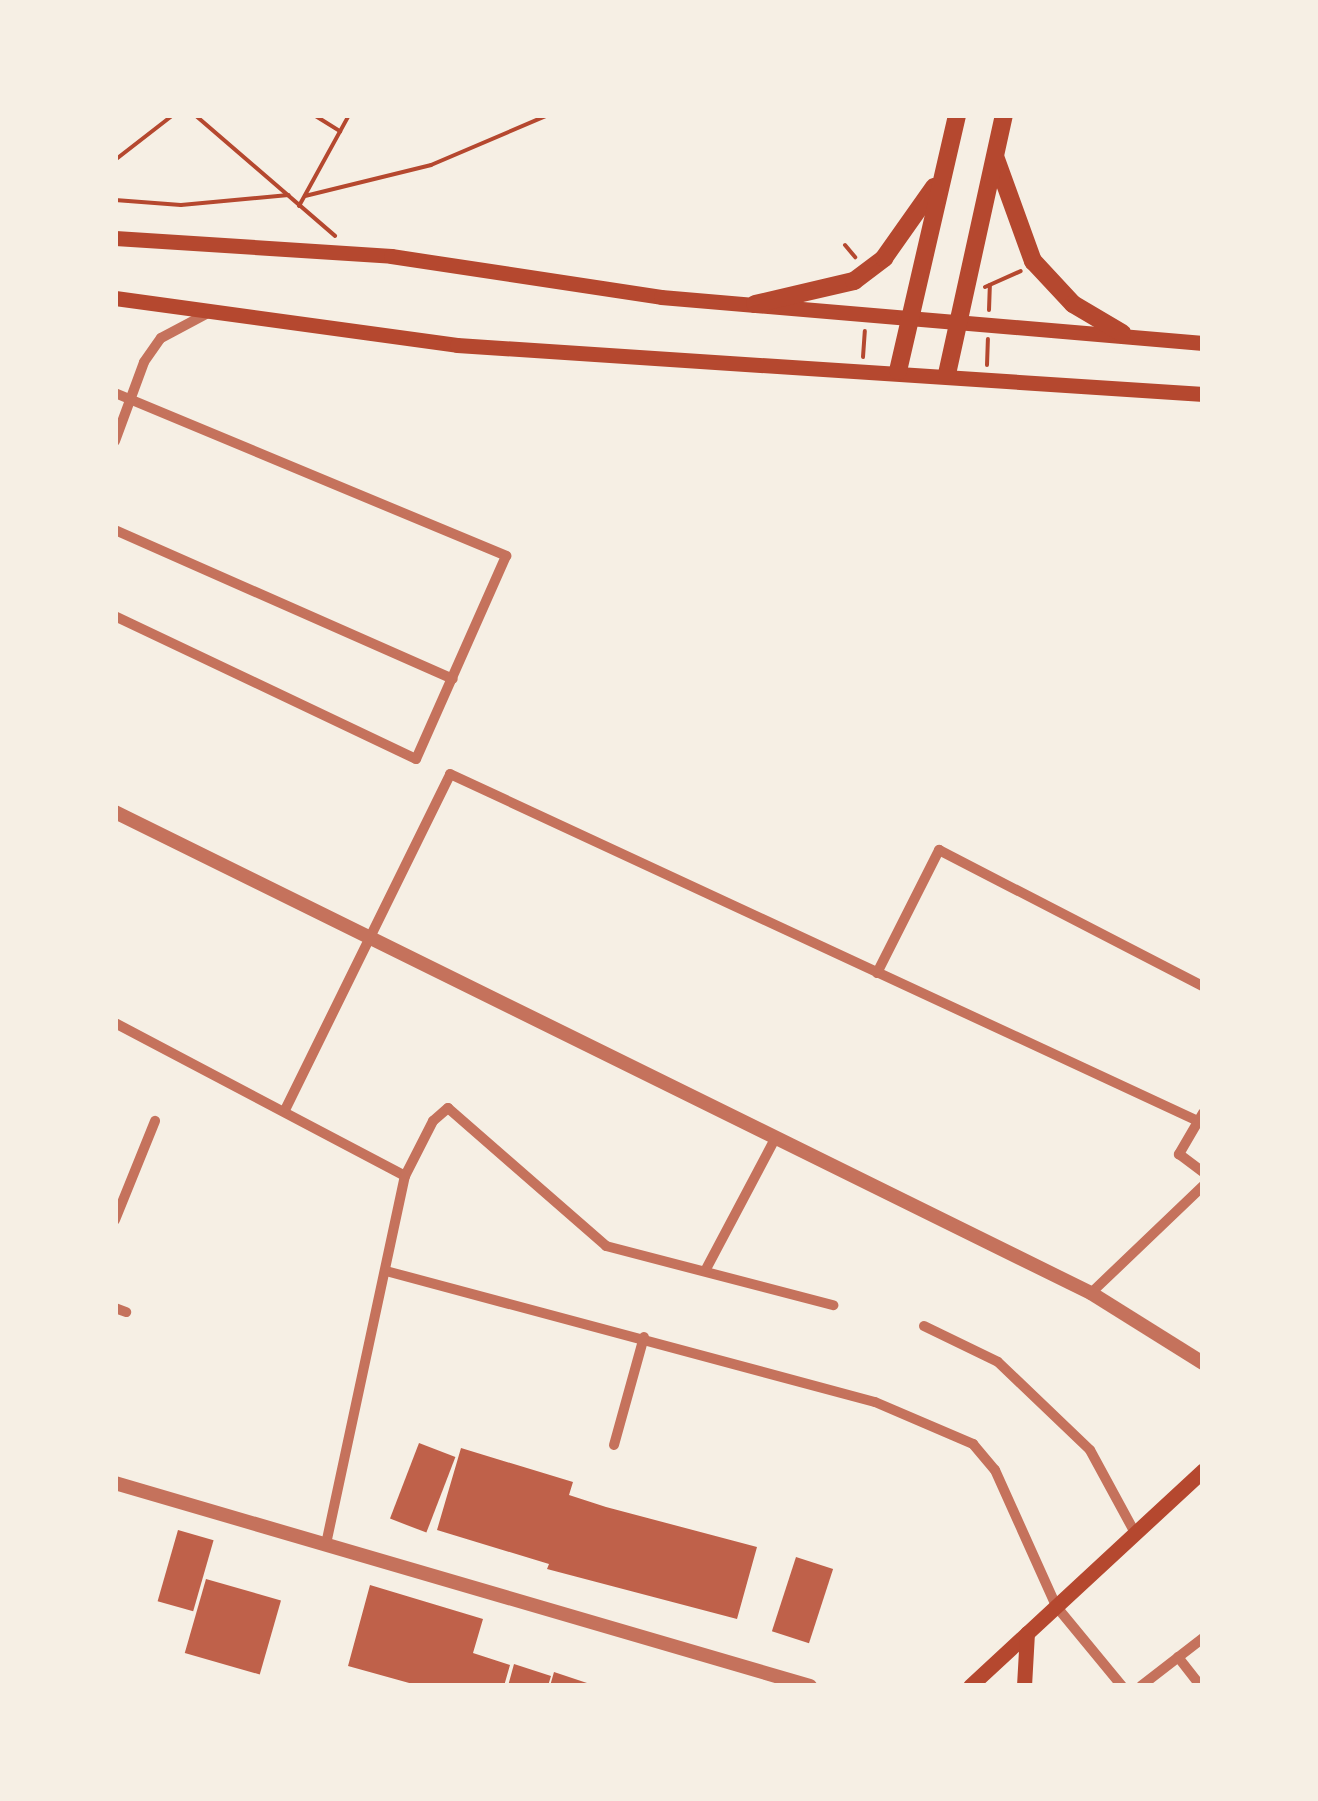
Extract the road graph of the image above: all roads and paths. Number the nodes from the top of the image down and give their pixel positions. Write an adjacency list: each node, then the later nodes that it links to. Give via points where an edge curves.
1 (173, 115): 10 (path)
2 (195, 115): 12 (path)
3 (314, 115): 8 (path)
4 (349, 115): 8 (path)
5 (548, 115): 13 (path, via 431,166)
6 (957, 115): 11 (main road)
7 (1004, 115): 9 (main road)
8 (340, 131): 13 (path)
9 (994, 154): 22 (main road); 23 (main road, via 1033,261 1073,304)
10 (115, 160)
11 (944, 170): 19 (main road, via 916,220 868,272 835,289); 21 (main road)
12 (288, 195): 14 (path, via 181,206); 17 (path)
13 (304, 196): 15 (path)
14 (115, 200)
15 (299, 206)
16 (115, 238): 17 (main road)
17 (354, 254): 19 (main road)
18 (115, 298): 20 (main road)
19 (755, 304): 21 (main road)
20 (209, 313): 25 (main road, via 457,345); 29 (street, via 161,338)
21 (911, 314): 22 (main road); 25 (main road)
22 (958, 318): 23 (main road); 26 (main road)
23 (1122, 333): 24 (main road)
24 (1203, 344)
25 (898, 371): 26 (main road)
26 (947, 374): 28 (main road)
27 (115, 393): 29 (street)
28 (1203, 394)
29 (133, 398): 30 (street); 33 (street, via 506,556)
30 (115, 441)
31 (115, 530): 33 (street)
32 (115, 616): 33 (street, via 416,758)
33 (453, 680)
34 (115, 812): 35 (street)
35 (366, 936): 36 (street, via 450,774); 39 (street); 42 (street)
36 (877, 972): 37 (street, via 939,850); 40 (street)
37 (1203, 986)
38 (115, 1023): 39 (street)
39 (286, 1108): 44 (street)
40 (1200, 1117): 43 (street, via 1180,1154)
41 (154, 1121): 46 (street)
42 (776, 1138): 48 (street); 49 (street)
43 (1203, 1172)
44 (406, 1176): 47 (street); 48 (street, via 434,1121 454,1110 606,1246)
45 (1203, 1186): 49 (street)
46 (115, 1220)
47 (386, 1271): 52 (street); 58 (street)
48 (705, 1271): 50 (street)
49 (1091, 1292): 53 (street)
50 (832, 1305)
51 (924, 1326): 57 (street, via 998,1362 1090,1450)
52 (644, 1337): 54 (street); 59 (street, via 875,1402 973,1444 995,1470)
53 (1203, 1362)
54 (614, 1446)
55 (1202, 1473): 57 (main road)
56 (115, 1483): 58 (street)
57 (1135, 1533): 59 (main road)
58 (326, 1544): 63 (street)
59 (1056, 1606): 60 (main road); 66 (street)
60 (1027, 1632): 64 (main road); 65 (main road)
61 (1203, 1638): 62 (street)
62 (1178, 1657): 67 (street); 68 (street)
63 (810, 1686)
64 (970, 1686)
65 (1024, 1686)
66 (1122, 1686)
67 (1141, 1686)
68 (1201, 1686)

